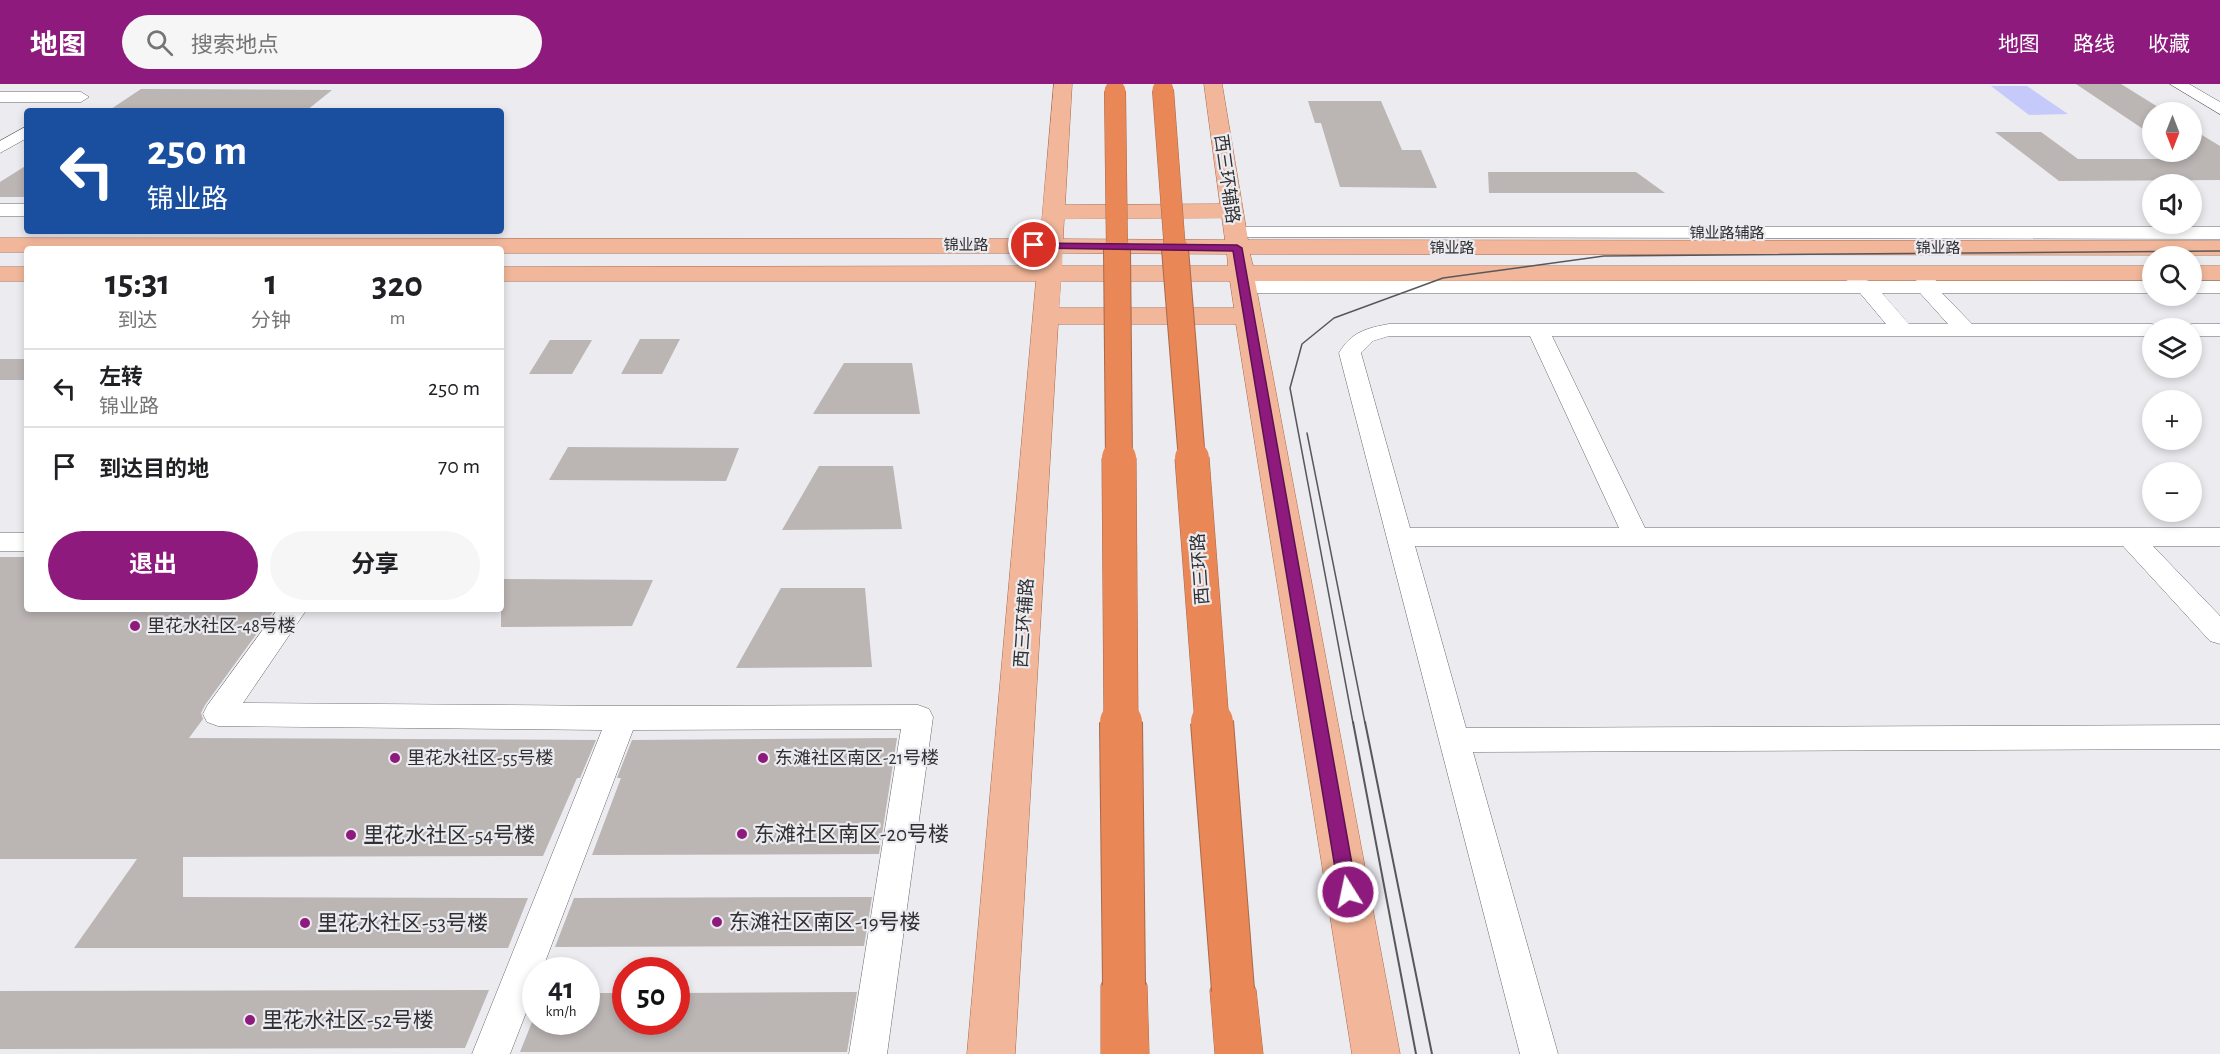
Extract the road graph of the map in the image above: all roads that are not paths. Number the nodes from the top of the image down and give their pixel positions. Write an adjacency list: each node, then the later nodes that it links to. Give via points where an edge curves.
1 (1063, 84): 17 (main road, 西三环辅路)
2 (1213, 84): 26 (main road, 西三环辅路)
3 (2178, 84): 12 (street)
4 (2195, 84): 10 (street)
5 (1115, 87): 60 (highway, bridge)
6 (1163, 87): 61 (highway, 西三环路, bridge)
7 (94, 88): 9 (street)
8 (0, 97): 9 (street)
9 (81, 97): 11 (street)
10 (2220, 99)
11 (64, 108)
12 (2220, 109)
13 (24, 133): 14 (street)
14 (0, 148)
15 (0, 210): 16 (street)
16 (24, 210)
17 (1055, 212): 25 (main road, 西三环辅路); 26 (main road)
18 (1620, 233): 19 (street, 锦业路辅路); 22 (main road); 26 (street, 锦业路辅路)
19 (2220, 233)
20 (0, 245): 21 (main road, 锦业路)
21 (75, 246)
22 (1679, 248): 23 (main road, 锦业路); 26 (main road, 锦业路)
23 (2220, 248)
24 (504, 252): 25 (main road, 锦业路)
25 (1052, 259): 26 (main road, 锦业路); 33 (main road, 锦业路); 39 (main road, 西三环辅路)
26 (1239, 261): 27 (main road, 锦业路); 36 (street); 39 (main road); 62 (main road, 西三环辅路)
27 (1832, 273): 34 (main road, 锦业路); 36 (street)
28 (2142, 273): 34 (main road, 锦业路)
29 (2202, 273): 30 (main road)
30 (2220, 273)
31 (0, 274): 32 (main road)
32 (24, 274)
33 (504, 274)
34 (1926, 280): 36 (street); 37 (street); 45 (street)
35 (2220, 286): 38 (street)
36 (1866, 287): 44 (street)
37 (2142, 287)
38 (2202, 287)
39 (1047, 316): 59 (main road, 西三环辅路)
40 (1538, 330): 44 (street); 46 (street, via 1389,330 1369,333 1354,343 1350,353); 47 (street)
41 (2142, 330): 45 (street)
42 (2202, 330): 43 (street)
43 (2220, 330)
44 (1904, 331): 45 (street)
45 (1967, 331)
46 (1400, 537): 47 (street); 56 (street)
47 (1636, 537): 48 (street)
48 (2130, 537): 49 (street); 53 (street)
49 (2220, 537)
50 (0, 542): 51 (street)
51 (24, 542)
52 (291, 612): 54 (street, via 218,714)
53 (2220, 634)
54 (622, 717): 57 (street); 58 (street, via 918,717)
55 (2220, 737): 56 (street)
56 (1454, 740): 63 (street)
57 (491, 1054)
58 (868, 1054)
59 (991, 1054)
60 (1125, 1054)
61 (1239, 1054)
62 (1376, 1054)
63 (1539, 1054)

